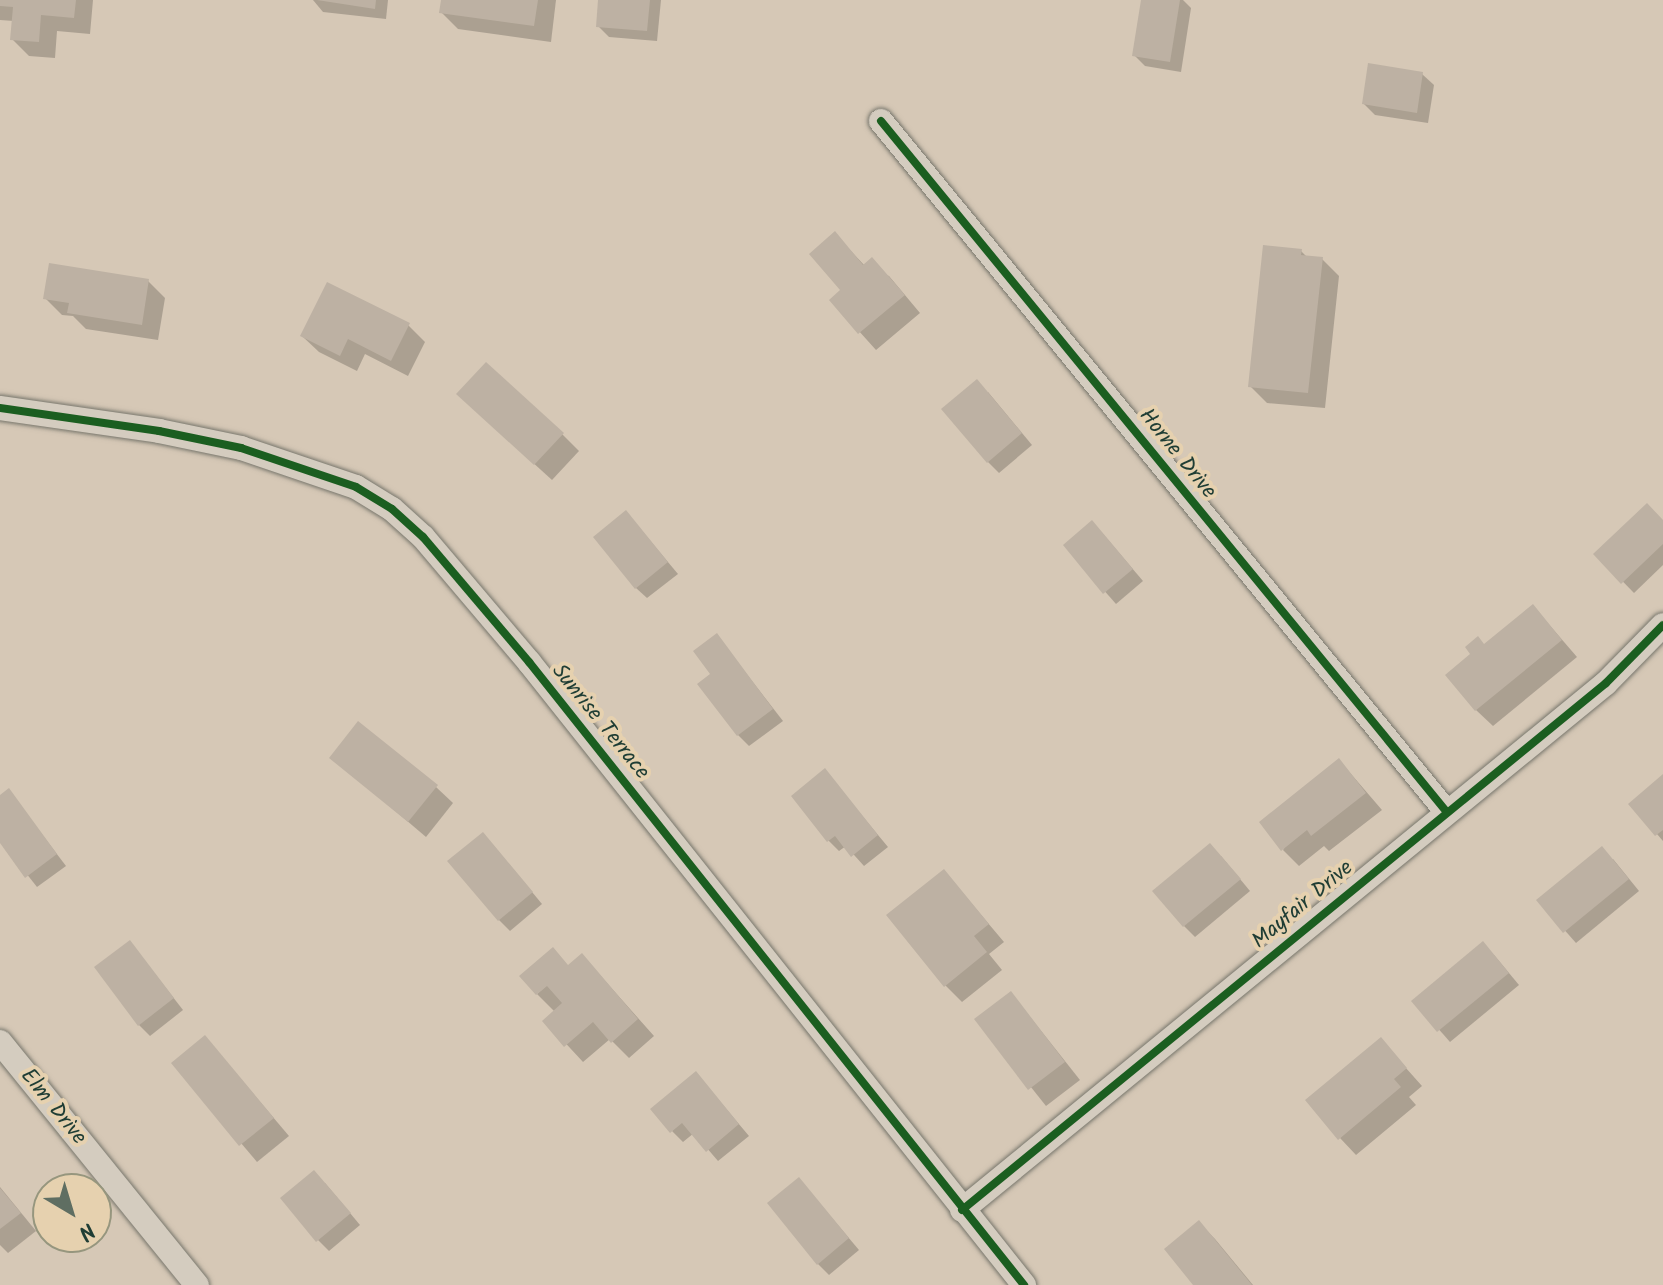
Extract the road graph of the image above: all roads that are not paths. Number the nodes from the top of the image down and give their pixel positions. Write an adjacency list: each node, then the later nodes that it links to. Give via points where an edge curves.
1 (881, 121): 4 (street, Horne Drive)
2 (0, 408): 6 (street, Sunrise Terrace, via 241,448 319,472 392,509 423,537 529,662)
3 (1663, 625): 4 (street, Mayfair Drive, via 1606,683)
4 (1446, 811): 6 (street, Mayfair Drive)
5 (0, 1042): 7 (street, Elm Drive)
6 (962, 1210): 8 (street, Sunrise Terrace)
7 (197, 1285)
8 (1024, 1285)

